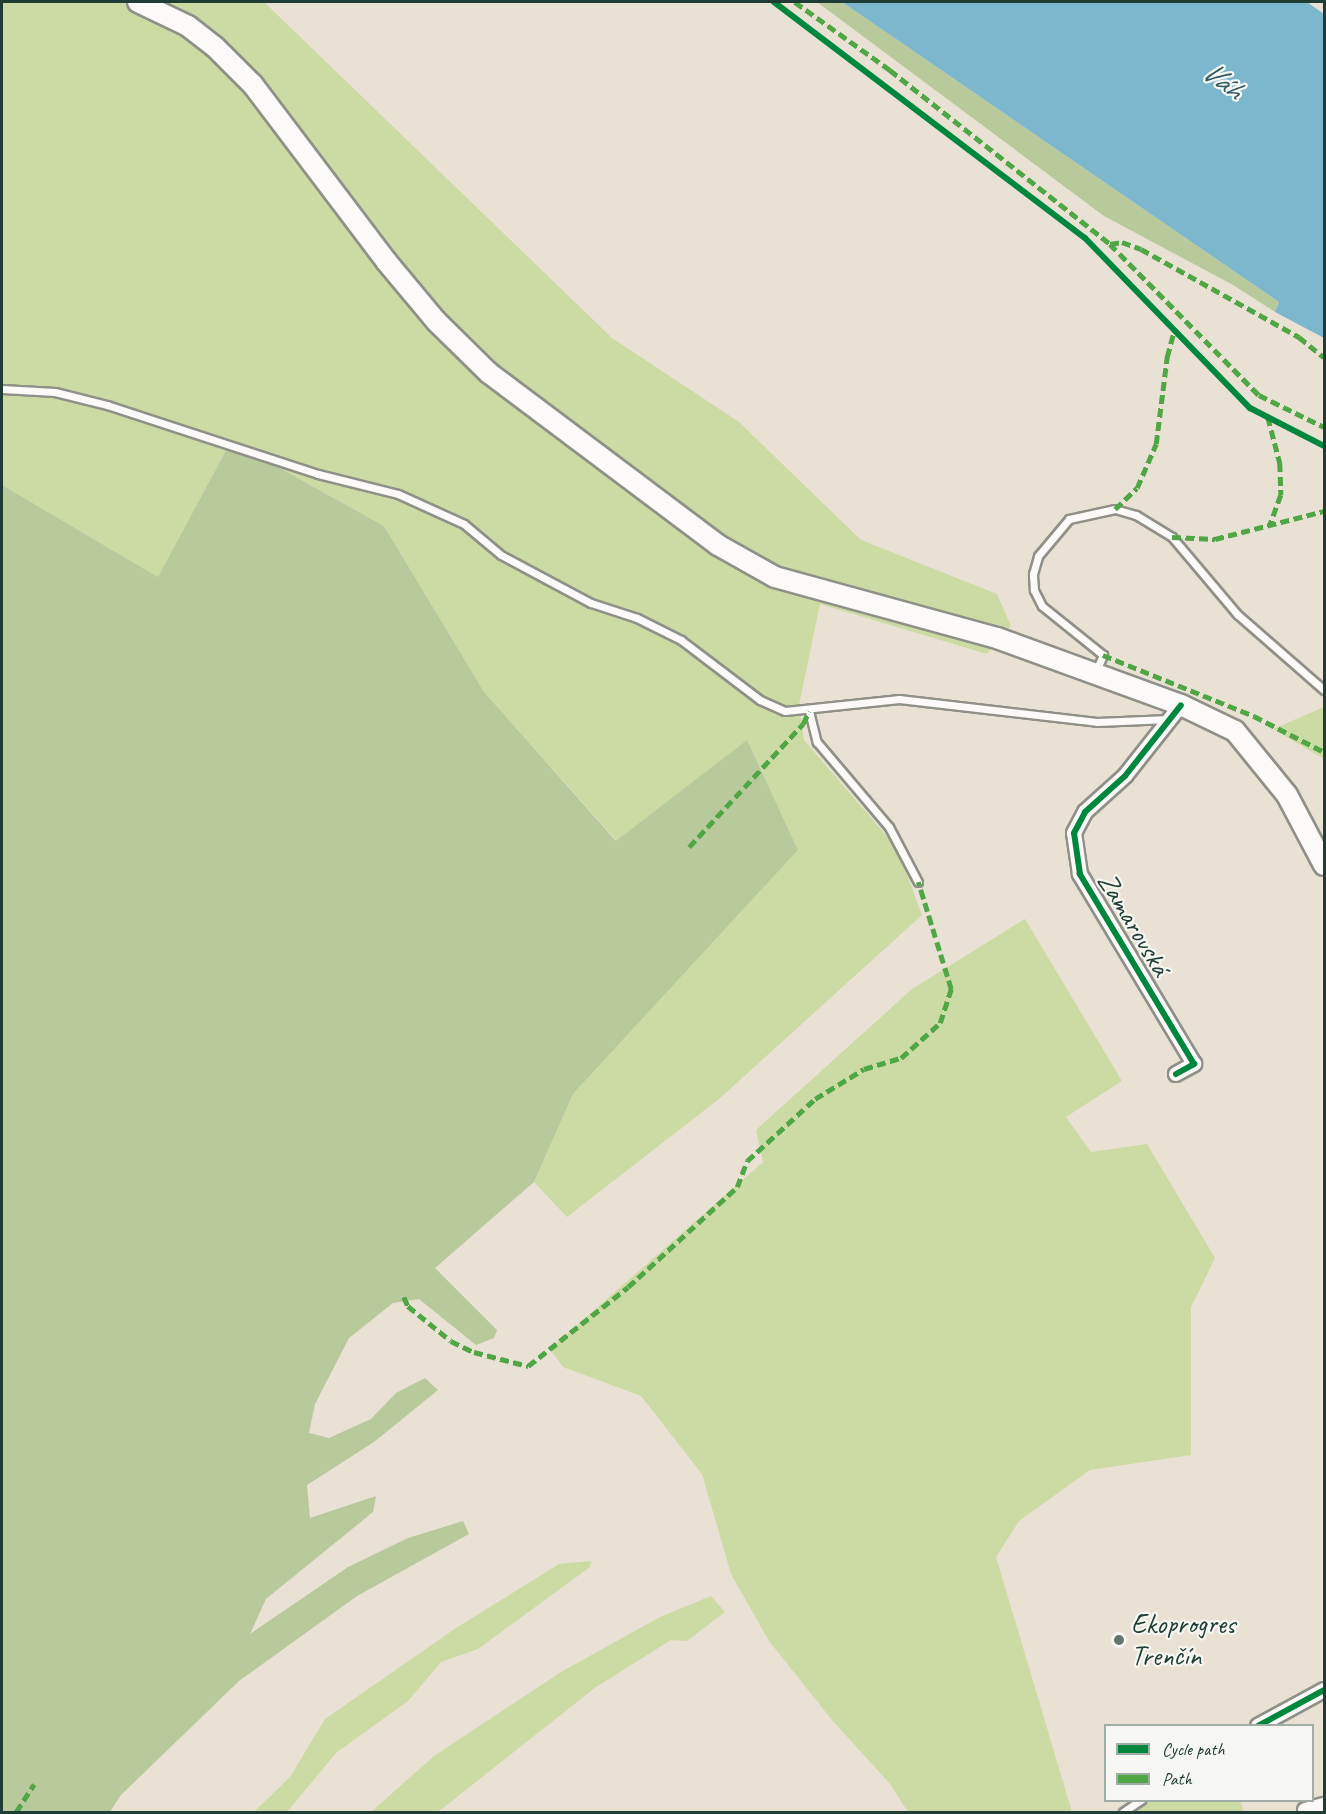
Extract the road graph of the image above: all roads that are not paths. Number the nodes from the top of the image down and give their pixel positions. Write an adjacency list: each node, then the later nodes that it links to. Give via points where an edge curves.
1 (138, 2): 3 (main road, via 188,26 253,86 386,261 436,321 489,373 718,545 775,577 939,619)
2 (2, 389): 5 (lane, via 55,392 107,405 318,474 398,494 464,524 501,555 591,603 637,618 681,640 760,700 784,711)
3 (1095, 673): 4 (lane, via 1103,655 1042,606 1034,590 1033,574 1038,556 1069,519 1115,509 1136,515 1172,537 1238,615); 6 (main road)
4 (1324, 690)
5 (809, 711): 6 (lane, via 844,703 898,699 1097,722); 8 (lane, via 817,742 890,827)
6 (1177, 712): 7 (main road, via 1235,731 1287,795); 9 (street, Zamarovská, via 1125,776 1085,812 1074,833 1080,874 1194,1064)
7 (1324, 865)
8 (918, 882)
9 (1176, 1074)
10 (1324, 1690): 11 (street)
11 (1260, 1724)
12 (1138, 1802): 15 (lane)
13 (1324, 1805): 14 (street)
14 (1304, 1808)
15 (1123, 1812)

